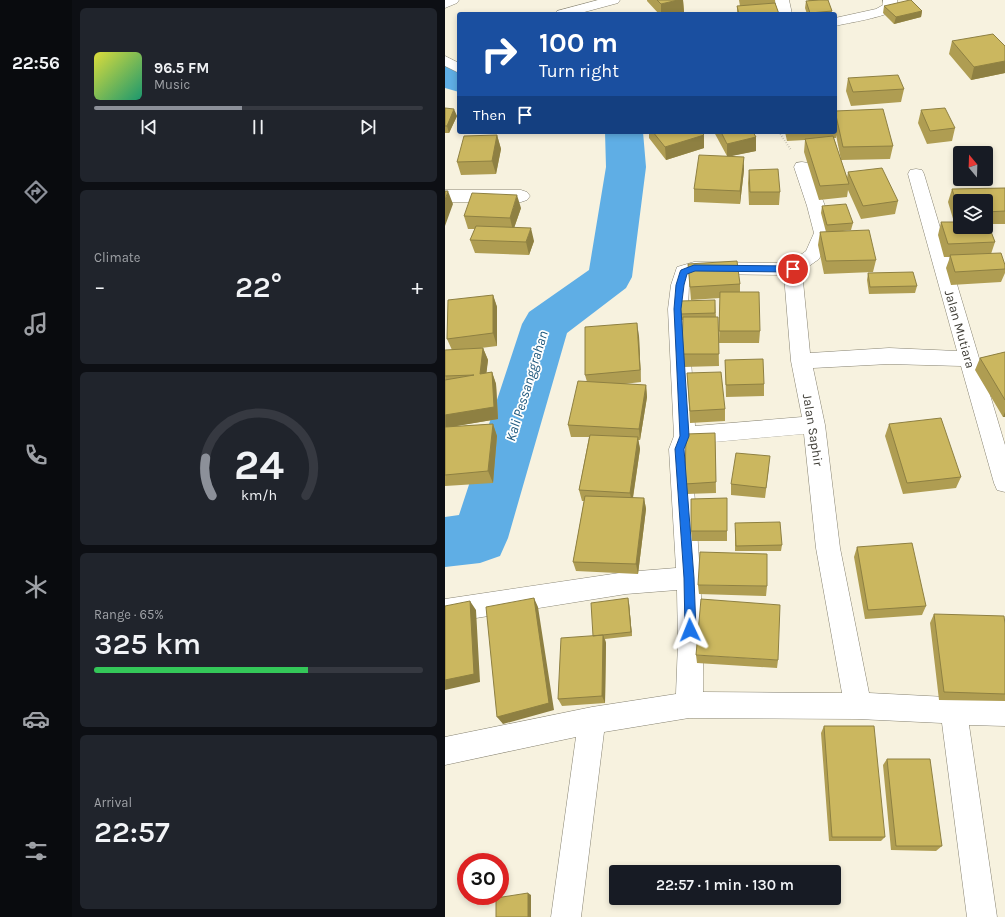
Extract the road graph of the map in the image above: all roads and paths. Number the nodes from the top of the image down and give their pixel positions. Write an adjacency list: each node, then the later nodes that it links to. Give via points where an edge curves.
1 (452, 0): 5 (street)
2 (613, 0): 6 (street)
3 (782, 0): 7 (street)
4 (890, 0): 8 (street, via 890,7 880,12)
5 (445, 4)
6 (569, 12)
7 (785, 12)
8 (837, 22)
9 (448, 54): 10 (street)
10 (457, 66)
11 (802, 167): 15 (street, via 823,233 813,256)
12 (916, 174): 16 (street, Jalan Mutiara)
13 (445, 196): 14 (street)
14 (521, 196)
15 (793, 269): 17 (street, Jalan Saphir); 19 (street, via 694,268 684,272 677,309)
16 (969, 359): 17 (street, via 889,356); 20 (street, Jalan Mutiara)
17 (801, 361): 18 (street, Jalan Saphir)
18 (814, 425): 19 (street); 24 (street, Jalan Saphir, via 828,548)
19 (685, 436): 21 (street, via 680,449)
20 (1005, 483)
21 (689, 578): 22 (street, via 626,583); 23 (street)
22 (445, 611)
23 (689, 705): 24 (street); 27 (street)
24 (858, 706): 25 (street)
25 (954, 711): 26 (street); 30 (street)
26 (1005, 713)
27 (592, 720): 28 (street); 29 (street)
28 (445, 750)
29 (566, 917)
30 (982, 917)

